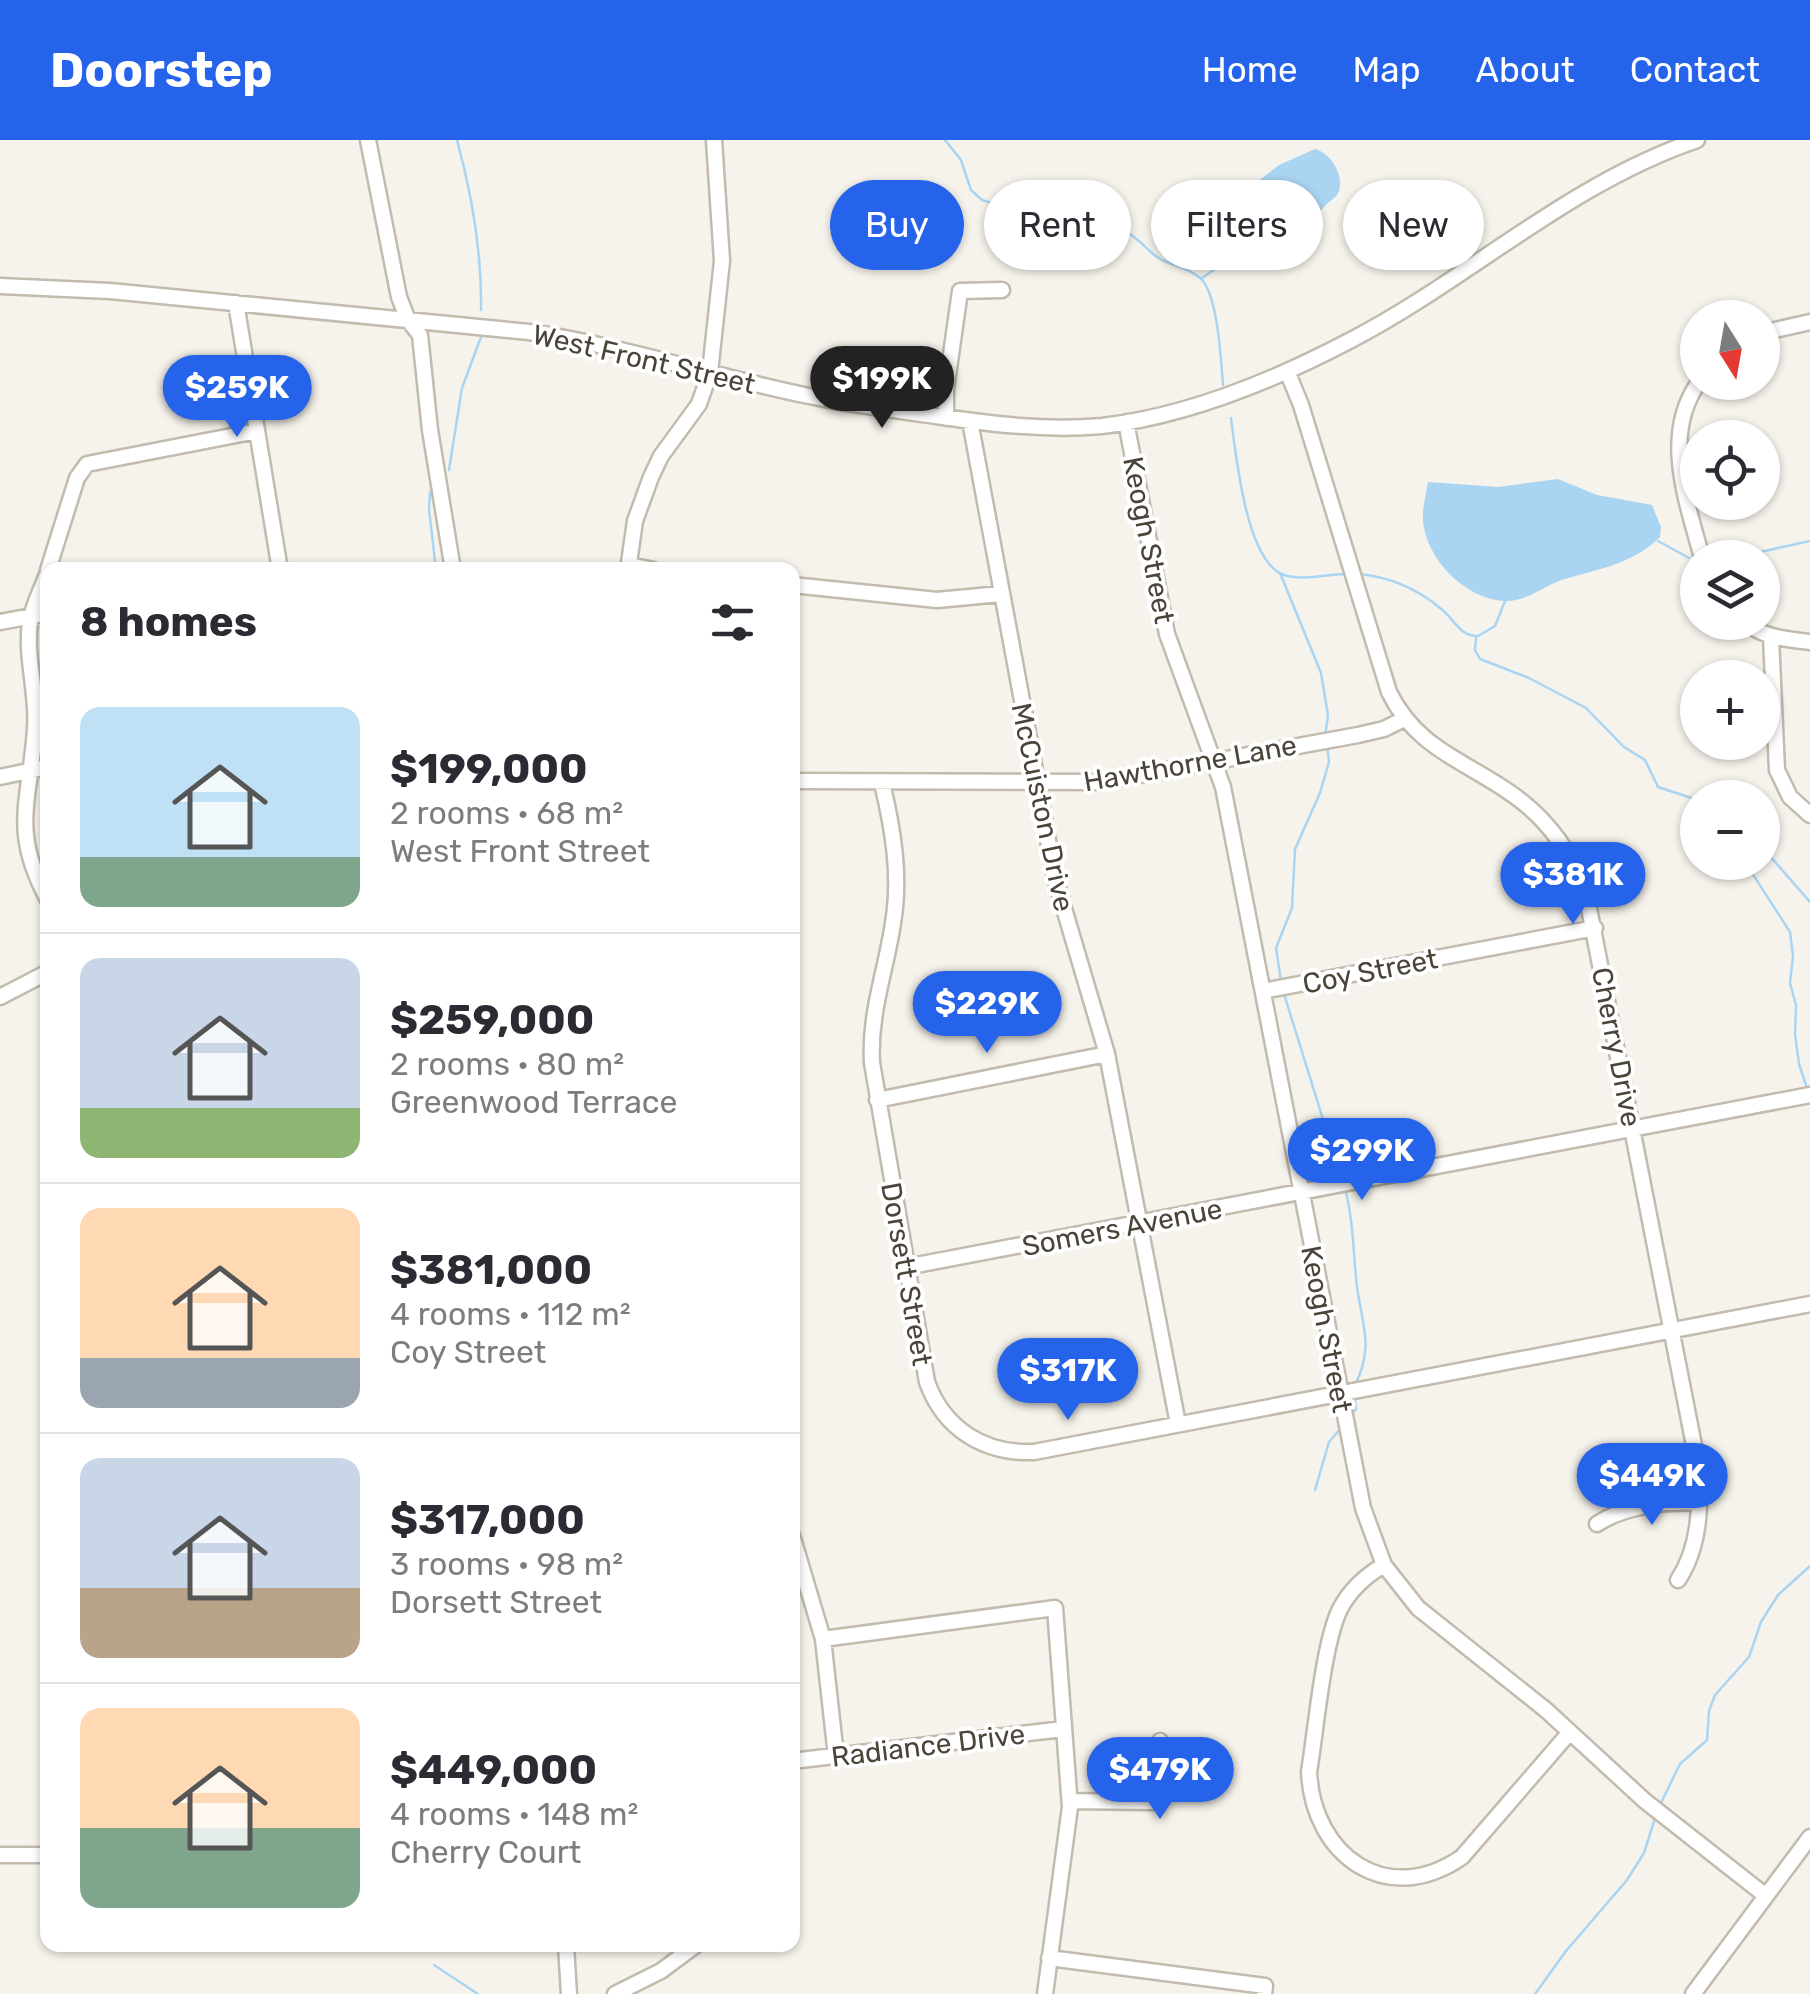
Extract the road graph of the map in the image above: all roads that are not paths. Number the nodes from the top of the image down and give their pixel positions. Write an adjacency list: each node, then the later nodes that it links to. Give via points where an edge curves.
1 (368, 140): 7 (street)
2 (714, 140): 11 (street, via 722,261)
3 (1697, 140): 10 (street, West Front Street, via 1568,200 1374,327)
4 (0, 286): 6 (street, West Front Street)
5 (1002, 290): 13 (street, via 960,291)
6 (236, 303): 7 (street, West Front Street); 16 (street)
7 (408, 320): 11 (street, West Front Street, via 574,339); 20 (street, via 420,335)
8 (1810, 322): 9 (street)
9 (1780, 329)
10 (1287, 371): 15 (street, West Front Street); 31 (street, Cherry Drive, via 1389,692)
11 (710, 372): 13 (street, West Front Street); 21 (street, via 704,393 651,477)
12 (1690, 400): 17 (street, via 1678,437)
13 (946, 418): 14 (street, West Front Street)
14 (970, 421): 15 (street, West Front Street, via 1053,428); 23 (street, McCuiston Drive)
15 (1126, 422): 32 (street, Keogh Street, via 1167,634)
16 (257, 431): 18 (street, via 86,464); 19 (street)
17 (1697, 540)
18 (51, 562)
19 (279, 562)
20 (453, 562)
21 (630, 562)
22 (800, 586): 23 (street, via 937,600)
23 (1001, 594): 38 (street, McCuiston Drive)
24 (40, 598): 26 (street)
25 (40, 615): 26 (street)
26 (30, 617): 27 (street); 34 (street, via 36,704)
27 (0, 622)
28 (1780, 638): 30 (street)
29 (1771, 640): 39 (street, via 1777,770 1790,797)
30 (1810, 642)
31 (1404, 719): 32 (street, Hawthorne Lane, via 1358,735); 41 (street, Cherry Drive, via 1541,819 1572,858)
32 (1215, 761): 38 (street, Hawthorne Lane, via 1101,782); 43 (street, Keogh Street)
33 (40, 768): 34 (street)
34 (30, 770): 35 (street); 40 (street, via 24,840)
35 (0, 776)
36 (800, 781): 37 (street, Hawthorne Lane)
37 (882, 783): 38 (street, Hawthorne Lane); 47 (street, Dorsett Street, via 897,870 894,920 872,1019)
38 (1037, 784): 45 (street, McCuiston Drive, via 1063,913)
39 (1810, 816)
40 (40, 884)
41 (1595, 928): 43 (street, Coy Street); 48 (street, Cherry Drive)
42 (40, 976): 44 (street)
43 (1263, 990): 49 (street, Keogh Street)
44 (0, 997)
45 (1107, 1054): 47 (street); 50 (street, McCuiston Drive)
46 (1810, 1094): 48 (street, Somers Avenue)
47 (877, 1100): 51 (street, Dorsett Street)
48 (1633, 1130): 49 (street, Somers Avenue); 53 (street, Cherry Drive)
49 (1301, 1192): 50 (street, Somers Avenue); 54 (street, Keogh Street)
50 (1140, 1223): 51 (street, Somers Avenue); 55 (street, McCuiston Drive)
51 (906, 1268): 55 (street, Dorsett Street, via 931,1393 968,1437 1001,1450 1034,1452)
52 (1810, 1304): 53 (street, Dorsett Street)
53 (1672, 1330): 54 (street, Dorsett Street); 56 (street, Cherry Drive, via 1698,1466)
54 (1340, 1393): 55 (street, Dorsett Street); 59 (street, Keogh Street, via 1362,1508)
55 (1178, 1424)
56 (1698, 1503): 57 (street, via 1636,1508); 60 (street, Cherry Drive, via 1694,1546)
57 (1598, 1524)
58 (800, 1563): 61 (street)
59 (1384, 1566): 63 (street, Keogh Street, via 1431,1620); 63 (street, via 1360,1582 1337,1616 1310,1772 1318,1821 1342,1854 1394,1876 1449,1866)
60 (1678, 1580)
61 (823, 1639): 62 (street, via 1055,1608); 65 (street)
62 (1063, 1728): 65 (street, Radiance Drive); 67 (street)
63 (1570, 1732): 71 (street, Keogh Street, via 1644,1801)
64 (1160, 1740): 67 (street, via 1159,1796 1153,1802)
65 (836, 1756): 66 (street, Radiance Drive)
66 (800, 1760)
67 (1070, 1801): 74 (street)
68 (1810, 1837): 71 (street)
69 (0, 1855): 70 (street)
70 (40, 1855)
71 (1766, 1896): 79 (street)
72 (566, 1952): 76 (street)
73 (686, 1952): 77 (street)
74 (1049, 1958): 75 (street); 78 (street)
75 (1264, 1990)
76 (569, 1994)
77 (615, 1994)
78 (1044, 1994)
79 (1693, 1994)

